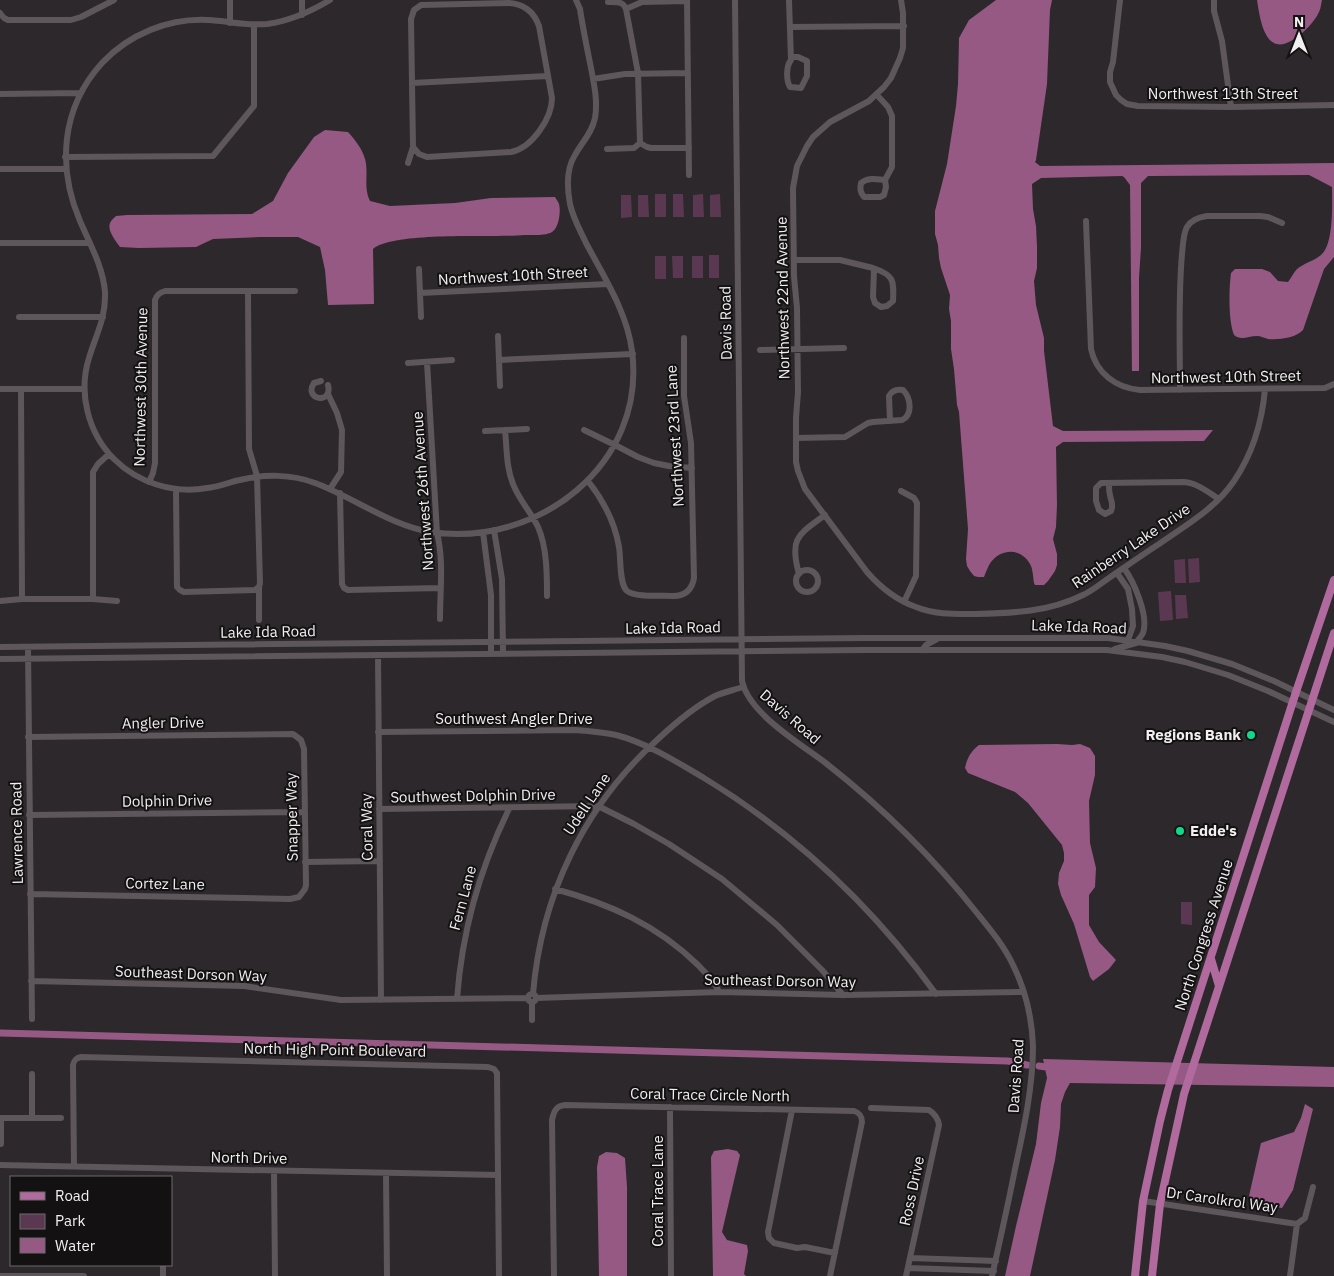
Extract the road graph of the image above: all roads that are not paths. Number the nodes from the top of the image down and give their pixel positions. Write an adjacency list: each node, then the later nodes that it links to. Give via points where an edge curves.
1 (114, 0): 15 (street, via 76,19 8,20)
2 (230, 0): 17 (street)
3 (302, 0): 16 (street)
4 (330, 0): 16 (street)
5 (576, 0): 25 (street)
6 (735, 0): 115 (street, Davis Road)
7 (790, 0): 20 (street)
8 (901, 0): 19 (street, Northwest 22nd Avenue)
9 (1120, 0): 31 (street, Northwest 13th Street, via 1110,77 1116,95 1127,104 1138,106)
10 (1214, 0): 31 (street)
11 (688, 1): 14 (street, via 642,2); 23 (street)
12 (446, 2): 24 (street, via 509,3 531,13 537,21); 26 (street, via 421,5 412,14)
13 (608, 2): 14 (street, via 621,2)
14 (626, 9): 22 (street)
15 (0, 14)
16 (302, 15): 18 (street)
17 (230, 23): 18 (street); 27 (street, via 193,20 147,32 111,54)
18 (254, 25): 36 (street, via 254,106 214,156)
19 (904, 26): 20 (street); 29 (street, Northwest 22nd Avenue, via 903,48 896,69)
20 (790, 27): 21 (street)
21 (791, 57): 21 (street, via 787,83 790,87 801,88 807,76 807,61)
22 (638, 73): 23 (street); 25 (street); 32 (street)
23 (688, 73): 34 (street)
24 (548, 76): 26 (street); 33 (street, via 552,98 550,112 529,144 521,150 428,157 418,154)
25 (593, 79): 49 (street, via 595,116 589,135 571,162 568,190 576,223)
26 (412, 83): 33 (street)
27 (81, 93): 28 (street); 36 (street, via 67,133)
28 (0, 94)
29 (877, 95): 41 (street, via 892,116 892,166); 46 (street, Northwest 22nd Avenue, via 821,129 801,156 793,188)
30 (1334, 105): 31 (street, Northwest 13th Street)
31 (1231, 107)
32 (640, 143): 34 (street, via 652,148); 35 (street, via 634,148)
33 (413, 147): 37 (street)
34 (689, 148): 40 (street)
35 (607, 149)
36 (65, 157): 38 (street)
37 (408, 163)
38 (66, 168): 39 (street); 44 (street, via 73,202)
39 (0, 169)
40 (689, 175)
41 (885, 180)
42 (1086, 221): 74 (street, Northwest 10th Street, via 1091,349 1099,369 1112,381 1132,390)
43 (1282, 223): 74 (street, via 1260,216 1207,216 1192,221 1188,226 1184,235 1180,288)
44 (90, 243): 45 (street); 54 (street, via 103,279)
45 (0, 244)
46 (794, 260): 48 (street, via 840,260); 59 (street, Northwest 22nd Avenue)
47 (418, 269): 52 (street, Northwest 10th Street)
48 (874, 269): 48 (street, via 885,272 892,279 893,301 887,306 875,303)
49 (608, 284): 52 (street, Northwest 10th Street); 61 (street, via 625,321)
50 (295, 291): 51 (street)
51 (248, 292): 85 (street, via 249,449); 87 (street, Northwest 30th Avenue, via 164,291 156,296 156,463)
52 (420, 293): 55 (street, Northwest 10th Street)
53 (18, 317): 54 (street)
54 (103, 317): 72 (street, via 89,356)
55 (421, 317)
56 (498, 336): 63 (street)
57 (684, 338): 84 (street, Northwest 23rd Lane, via 684,396)
58 (844, 348): 59 (street)
59 (798, 349): 60 (street); 81 (street, Northwest 22nd Avenue)
60 (760, 350)
61 (633, 354): 63 (street); 82 (street, via 630,404)
62 (452, 360): 65 (street)
63 (499, 360): 69 (street)
64 (408, 362): 65 (street)
65 (427, 362): 98 (street, Northwest 26th Avenue)
66 (321, 380): 75 (street, via 313,385 312,393 321,398)
67 (1334, 384): 73 (street, Northwest 10th Street, via 1325,388)
68 (328, 385): 75 (street)
69 (500, 386)
70 (0, 389): 71 (street)
71 (21, 389): 72 (street); 106 (street)
72 (84, 389): 83 (street, via 94,430)
73 (1265, 389): 74 (street, Northwest 10th Street); 93 (street, Rainberry Lake Drive, via 1260,424 1248,457)
74 (1180, 390)
75 (328, 394): 90 (street, via 342,430 341,472)
76 (890, 421): 76 (street, via 908,416 909,401 904,390 894,390 889,396); 81 (street, via 868,423 845,437)
77 (527, 429): 78 (street)
78 (505, 430): 80 (street); 95 (street, via 507,461 513,484)
79 (584, 430): 82 (street)
80 (485, 431)
81 (796, 438): 94 (street, Northwest 22nd Avenue, via 796,462 801,480)
82 (615, 445): 84 (street, via 654,463); 86 (street)
83 (109, 454): 87 (street, via 130,472); 107 (street, via 93,472)
84 (692, 468): 86 (street, Northwest 23rd Lane, via 694,578 689,591 677,596 630,593 623,586 614,528 601,499)
85 (258, 476): 89 (street, via 207,488); 90 (street, via 295,477); 103 (street)
86 (588, 481): 95 (street, via 562,502)
87 (149, 482): 89 (street)
88 (1109, 483): 88 (street, via 1101,483 1096,488 1099,510 1105,514 1113,506); 93 (street, via 1189,482)
89 (176, 489): 103 (street, via 177,587 184,592 255,590)
90 (330, 489): 92 (street)
91 (901, 491): 110 (street, via 917,503 916,576)
92 (340, 493): 98 (street, via 408,527); 104 (street, via 344,588)
93 (1219, 500): 99 (street, Rainberry Lake Drive)
94 (825, 516): 101 (street, via 796,540); 110 (street, Northwest 22nd Avenue, via 877,583)
95 (533, 518): 96 (street); 105 (street, via 543,546)
96 (494, 530): 97 (street); 119 (street, via 502,579)
97 (483, 532): 98 (street); 118 (street, via 491,595)
98 (437, 533): 104 (street, Northwest 26th Avenue)
99 (1124, 568): 100 (street, Rainberry Lake Drive); 117 (street, via 1134,585 1142,614 1144,631)
100 (1116, 573): 110 (street, Rainberry Lake Drive, via 1085,595 1056,606 1025,612 944,614); 116 (street, via 1128,589 1132,609 1133,626)
101 (799, 574)
102 (1334, 580): 131 (main road, North Congress Avenue)
103 (259, 587): 112 (street)
104 (440, 588): 111 (street, Northwest 26th Avenue)
105 (547, 596)
106 (22, 599): 107 (street); 108 (street)
107 (93, 599): 109 (street)
108 (0, 601)
109 (117, 601)
110 (904, 602)
111 (440, 619)
112 (259, 620)
113 (1334, 633): 132 (main road, North Congress Avenue)
114 (941, 638): 115 (street, Lake Ida Road); 116 (street, Lake Ida Road); 122 (street, via 926,644)
115 (741, 639): 119 (street, Lake Ida Road); 124 (street, Davis Road)
116 (1128, 640): 117 (street, Lake Ida Road)
117 (1137, 641): 123 (street); 131 (street, Lake Ida Road, via 1232,664)
118 (491, 642): 119 (street, Lake Ida Road); 121 (street, Lake Ida Road); 125 (street)
119 (503, 642): 126 (street)
120 (0, 647): 121 (street, Lake Ida Road)
121 (28, 647): 128 (street, Lawrence Road)
122 (922, 650): 123 (street, Lake Ida Road); 124 (street, Lake Ida Road)
123 (1107, 650): 133 (street, Lake Ida Road, via 1162,657 1206,668)
124 (741, 651): 126 (street, Lake Ida Road); 130 (street, Davis Road)
125 (491, 654): 126 (street, Lake Ida Road); 127 (street, Lake Ida Road)
126 (503, 654)
127 (378, 655): 128 (street, Lake Ida Road); 137 (street, Coral Way)
128 (28, 659): 129 (street, Lake Ida Road); 138 (street, Lawrence Road)
129 (0, 660)
130 (744, 687): 140 (street, Udell Lane, via 720,694 701,705); 155 (street, Davis Road, via 750,700 778,727 874,803 940,868 1004,949)
131 (1296, 692): 132 (street, Lake Ida Road); 133 (main road, North Congress Avenue)
132 (1312, 700): 134 (main road, North Congress Avenue); 135 (street, Lake Ida Road)
133 (1293, 702): 134 (street, Lake Ida Road); 151 (main road, North Congress Avenue)
134 (1309, 710): 136 (street, Lake Ida Road); 153 (main road, North Congress Avenue)
135 (1334, 710)
136 (1334, 722)
137 (378, 732): 140 (street, Southwest Angler Drive, via 575,730 627,738); 143 (street, Coral Way)
138 (28, 736): 139 (street, Angler Drive); 145 (street, Lawrence Road)
139 (297, 736): 144 (street, Snapper Way, via 304,749)
140 (648, 747): 141 (street, Udell Lane); 156 (street, Southwest Angler Drive, via 720,788 806,851 850,891 906,954)
141 (598, 806): 142 (street, Southwest Dolphin Drive); 148 (street, Udell Lane, via 574,846); 157 (street, via 669,844 722,879 777,925)
142 (510, 808): 143 (street, Southwest Dolphin Drive); 159 (street, Fern Lane, via 488,856 472,905 462,955)
143 (379, 810): 146 (street, Coral Way)
144 (305, 812): 145 (street, Dolphin Drive); 147 (street, Snapper Way)
145 (29, 815): 149 (street, Lawrence Road)
146 (380, 861): 147 (street); 160 (street, Coral Way)
147 (306, 862): 150 (street, Snapper Way, via 306,885)
148 (555, 889): 154 (street, via 602,903 651,929 690,958 716,984); 158 (street, Udell Lane, via 540,944)
149 (30, 894): 150 (street, Cortez Lane); 152 (street, Lawrence Road)
150 (299, 897)
151 (1210, 959): 153 (main road); 179 (main road, North Congress Avenue, via 1168,1090)
152 (31, 981): 160 (street, Southeast Dorson Way, via 244,986 336,1000); 161 (street, Lawrence Road)
153 (1219, 986): 180 (main road, North Congress Avenue, via 1184,1094)
154 (719, 992): 157 (street, Southeast Dorson Way); 158 (street, Southeast Dorson Way)
155 (1023, 992): 156 (street, Southeast Dorson Way); 184 (street, Davis Road, via 1029,1008 1033,1044 1029,1099)
156 (936, 994): 157 (street, Southeast Dorson Way)
157 (843, 995)
158 (532, 998): 159 (street, Southeast Dorson Way); 162 (street, Udell Lane)
159 (458, 999): 160 (street, Southeast Dorson Way)
160 (381, 1000)
161 (32, 1019)
162 (532, 1020)
163 (32, 1074): 168 (street)
164 (670, 1107): 166 (street, Coral Trace Circle North); 192 (street, Coral Trace Circle North, via 558,1107 552,1120); 193 (street, Coral Trace Lane)
165 (871, 1108): 183 (street, Ross Drive, via 924,1110 936,1116 938,1124)
166 (792, 1110): 182 (street, via 769,1238 774,1243); 182 (street, Coral Trace Circle North, via 854,1111 860,1115 862,1122)
167 (0, 1118): 168 (street); 170 (street)
168 (32, 1118): 169 (street)
169 (61, 1118)
170 (1, 1144)
171 (0, 1164): 172 (street, North Drive)
172 (74, 1166): 173 (street, North Drive); 177 (street, North High Point Boulevard, via 73,1066 74,1061 82,1057 488,1067 497,1073)
173 (162, 1168): 174 (street, North Drive); 176 (street)
174 (274, 1170): 175 (street, North Drive); 189 (street)
175 (386, 1173): 177 (street, North Drive); 190 (street)
176 (162, 1176)
177 (498, 1176): 191 (street, North High Point Boulevard)
178 (1313, 1187): 181 (street, via 1305,1218)
179 (1143, 1201): 180 (street, Dr Carolkrol Way); 196 (main road, North Congress Avenue)
180 (1160, 1204): 181 (street, Dr Carolkrol Way); 197 (main road, North Congress Avenue)
181 (1297, 1224): 198 (street)
182 (835, 1253): 194 (street)
183 (910, 1258): 184 (street); 185 (street, Ross Drive)
184 (996, 1261): 186 (street, Davis Road)
185 (908, 1268): 186 (street); 195 (street, Ross Drive)
186 (993, 1273)
187 (0, 1276): 188 (street)
188 (84, 1276)
189 (275, 1276)
190 (387, 1276)
191 (499, 1276)
192 (554, 1276)
193 (671, 1276)
194 (830, 1276)
195 (906, 1276)
196 (1135, 1276)
197 (1152, 1276)
198 (1290, 1276)

